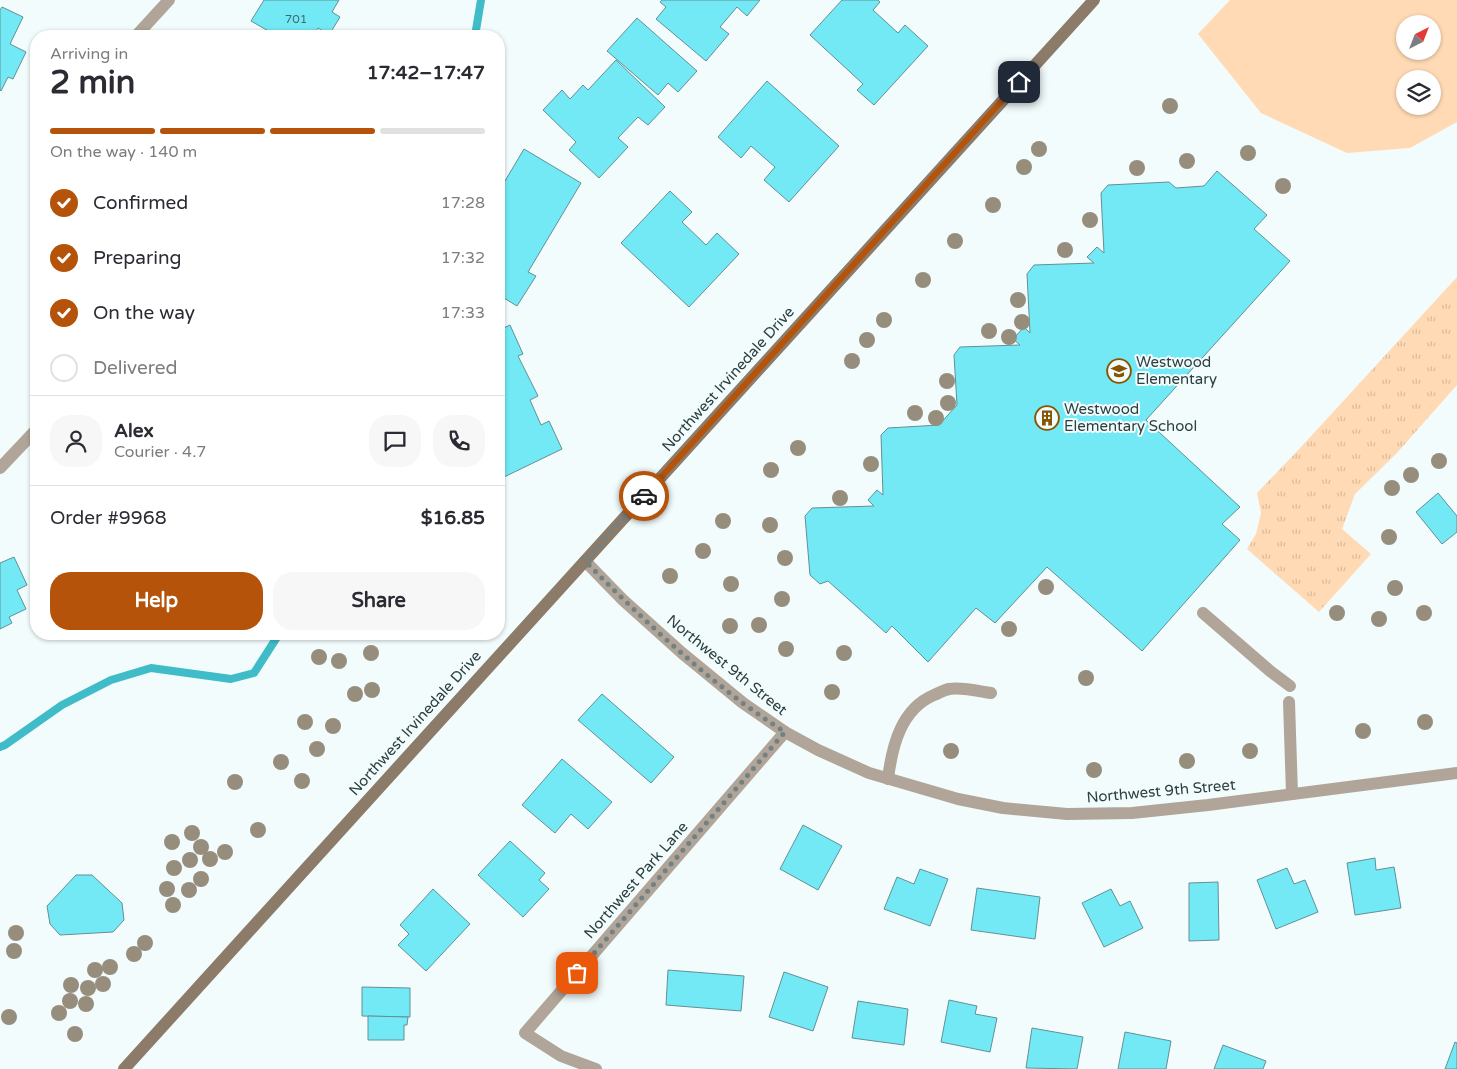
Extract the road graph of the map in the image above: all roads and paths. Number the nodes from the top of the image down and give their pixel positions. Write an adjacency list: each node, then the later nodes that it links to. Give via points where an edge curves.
1 (169, 0): 3 (street)
2 (1094, 0): 6 (main road, Northwest Irvinedale Drive)
3 (142, 30)
4 (30, 436): 5 (street)
5 (0, 468)
6 (585, 561): 11 (street, Northwest 9th Street, via 682,653 743,703); 15 (main road, Northwest Irvinedale Drive)
7 (1203, 613): 8 (street)
8 (1290, 686)
9 (991, 693): 13 (street, via 948,689 926,699 900,728)
10 (1289, 702): 14 (street)
11 (785, 732): 13 (street, Northwest 9th Street, via 818,750); 16 (street, Northwest Park Lane, via 525,1033 561,1056)
12 (1457, 773): 14 (street, Northwest 9th Street)
13 (888, 779): 14 (street, Northwest 9th Street, via 1003,808 1068,814 1132,813)
14 (1292, 794)
15 (124, 1069)
16 (596, 1069)

